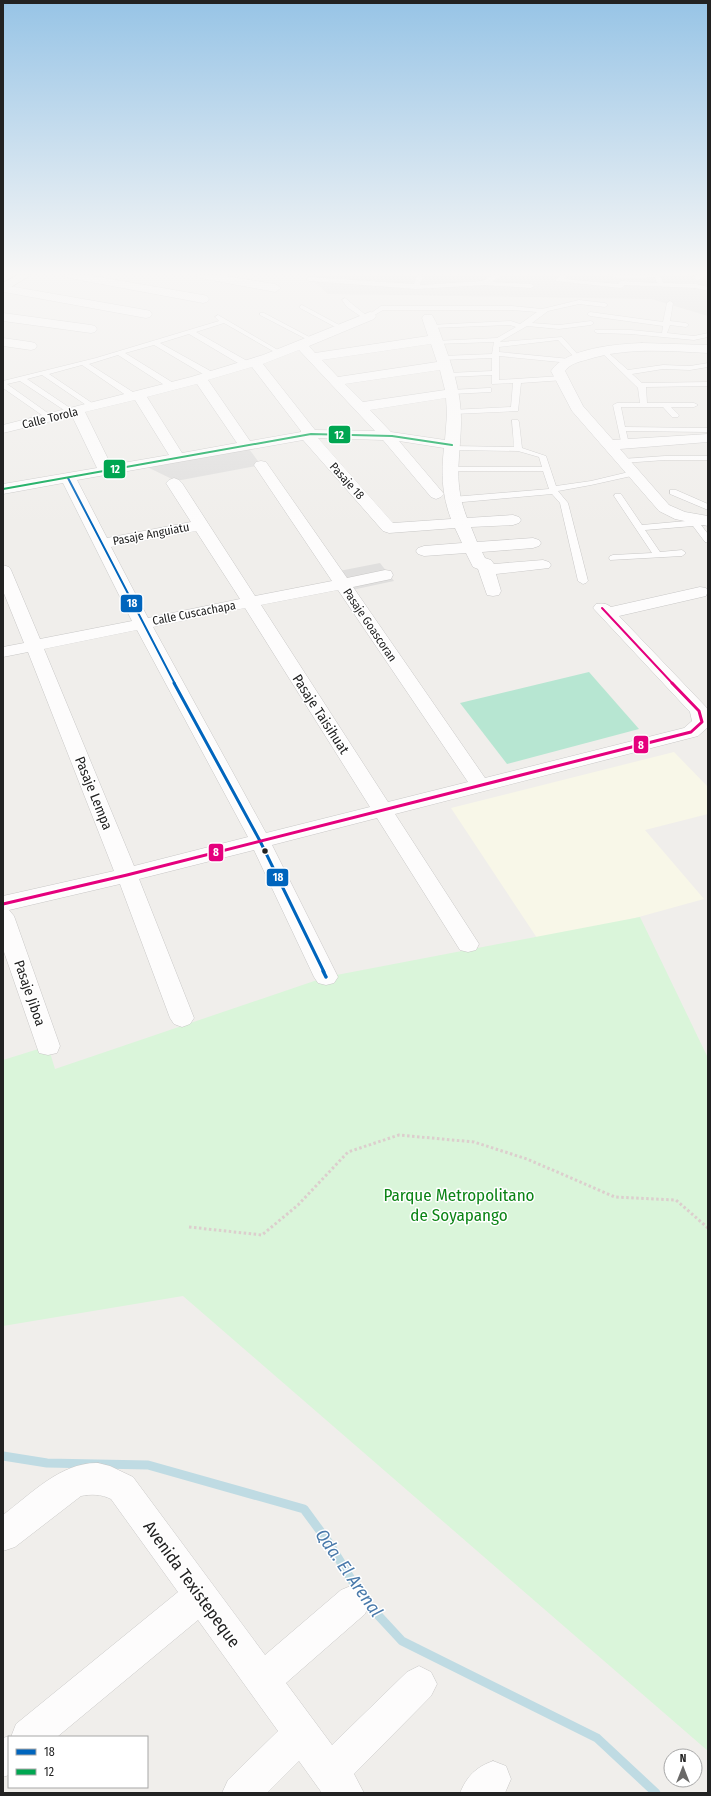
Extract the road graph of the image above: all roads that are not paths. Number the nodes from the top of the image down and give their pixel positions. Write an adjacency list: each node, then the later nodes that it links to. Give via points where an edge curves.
1 (98, 359): 13 (lane)
2 (129, 359): 28 (lane)
3 (179, 359): 20 (lane)
4 (242, 359): 14 (lane)
5 (263, 359): 14 (street, Calle Torola)
6 (315, 359): 23 (street)
7 (442, 359): 16 (street)
8 (478, 359): 16 (lane)
9 (496, 359): 18 (lane)
10 (570, 359): 11 (lane)
11 (574, 359): 22 (street, via 561,366 558,371)
12 (615, 359): 19 (lane)
13 (82, 363): 17 (lane); 31 (lane)
14 (250, 363): 20 (street, Calle Torola); 45 (street, Pasaje 18)
15 (708, 365): 19 (lane, via 690,368 663,367)
16 (445, 366): 18 (lane); 23 (street); 30 (street)
17 (43, 373): 21 (lane); 35 (lane)
18 (495, 373): 24 (lane, via 495,382)
19 (626, 373): 27 (lane)
20 (206, 377): 28 (street, Calle Torola); 49 (street)
21 (21, 378): 25 (lane); 37 (lane)
22 (561, 378): 24 (lane); 50 (street, via 577,408)
23 (335, 381): 36 (street)
24 (517, 381): 38 (lane, via 515,409)
25 (3, 384): 40 (lane)
26 (708, 384): 27 (lane)
27 (639, 385): 32 (lane, via 642,387)
28 (172, 386): 31 (street, Calle Torola)
29 (488, 390): 30 (lane)
30 (452, 392): 36 (street); 38 (street)
31 (136, 395): 35 (street, Calle Torola); 53 (street)
32 (644, 405): 33 (lane); 43 (lane, via 617,406)
33 (665, 405): 34 (lane); 39 (lane)
34 (694, 405)
35 (92, 407): 37 (street, Calle Torola)
36 (359, 407): 46 (street)
37 (74, 412): 40 (street, Calle Torola); 59 (street)
38 (454, 412): 51 (street)
39 (675, 415)
40 (49, 418): 42 (street, Calle Torola)
41 (515, 422): 52 (lane)
42 (4, 428)
43 (622, 429): 44 (lane); 48 (lane)
44 (708, 430)
45 (308, 434): 46 (street); 49 (street); 72 (street, Pasaje 18, via 389,528)
46 (386, 435): 51 (street); 66 (street)
47 (708, 438): 48 (street)
48 (625, 444): 50 (street)
49 (246, 445): 53 (street)
50 (609, 445): 55 (street)
51 (452, 446): 52 (lane); 57 (street)
52 (518, 448): 58 (lane, via 542,456)
53 (177, 458): 59 (street)
54 (708, 458): 55 (lane)
55 (623, 461): 60 (street)
56 (261, 465): 88 (street, Pasaje Goascoran)
57 (451, 469): 58 (lane); 68 (street)
58 (546, 469): 64 (lane)
59 (106, 471): 61 (street)
60 (633, 473): 64 (lane); 71 (street, via 664,508)
61 (68, 478): 63 (street); 77 (street)
62 (174, 483): 73 (street, Pasaje Taisihuat)
63 (3, 489)
64 (553, 490): 68 (lane); 87 (lane, via 564,502)
65 (673, 492): 69 (lane)
66 (436, 494)
67 (618, 496): 74 (lane)
68 (452, 500): 72 (street)
69 (708, 507)
70 (513, 520): 72 (street)
71 (704, 522): 74 (lane); 75 (lane)
72 (462, 524): 78 (street)
73 (201, 525): 77 (street, Pasaje Anguiatu); 91 (street, Pasaje Taisihuat)
74 (640, 528): 81 (lane)
75 (708, 540)
76 (532, 543): 78 (street)
77 (102, 544): 92 (street)
78 (472, 548): 79 (street); 85 (street, via 479,564 485,563)
79 (424, 551)
80 (682, 553): 81 (lane)
81 (658, 555): 82 (lane)
82 (613, 558)
83 (543, 565): 85 (street)
84 (3, 570): 93 (street, Pasaje Lempa)
85 (487, 570): 89 (street)
86 (385, 574): 88 (street, Calle Cuscachapa)
87 (582, 581)
88 (342, 584): 91 (street, Calle Cuscachapa); 97 (street, Pasaje Goascoran)
89 (493, 591)
90 (700, 592): 95 (street, via 605,611)
91 (249, 602): 92 (street, Calle Cuscachapa); 98 (street, Pasaje Taisihuat)
92 (142, 623): 93 (street, Calle Cuscachapa); 99 (street)
93 (34, 646): 94 (street, Calle Cuscachapa); 100 (street, Pasaje Lempa)
94 (3, 652)
95 (686, 695): 96 (street); 97 (street, via 699,711 702,722 691,732)
96 (708, 716)
97 (480, 786): 98 (street)
98 (382, 810): 99 (street); 103 (street, Pasaje Taisihuat)
99 (260, 841): 100 (street); 104 (street)
100 (127, 875): 101 (street); 105 (street, Pasaje Lempa)
101 (3, 904)
102 (3, 916): 106 (street, Pasaje Jiboa)
103 (468, 944)
104 (326, 977)
105 (182, 1018)
106 (48, 1046)
107 (3, 1535): 108 (street, Avenida Texistepeque, via 73,1482 99,1479 111,1482 122,1488)
108 (201, 1596): 110 (street, Avenida Texistepeque); 113 (street)
109 (353, 1602): 110 (street)
110 (262, 1681): 112 (street, Avenida Texistepeque)
111 (419, 1684): 114 (street)
112 (301, 1733): 114 (street, Avenida Texistepeque); 115 (street)
113 (30, 1736)
114 (337, 1783)
115 (241, 1793)

